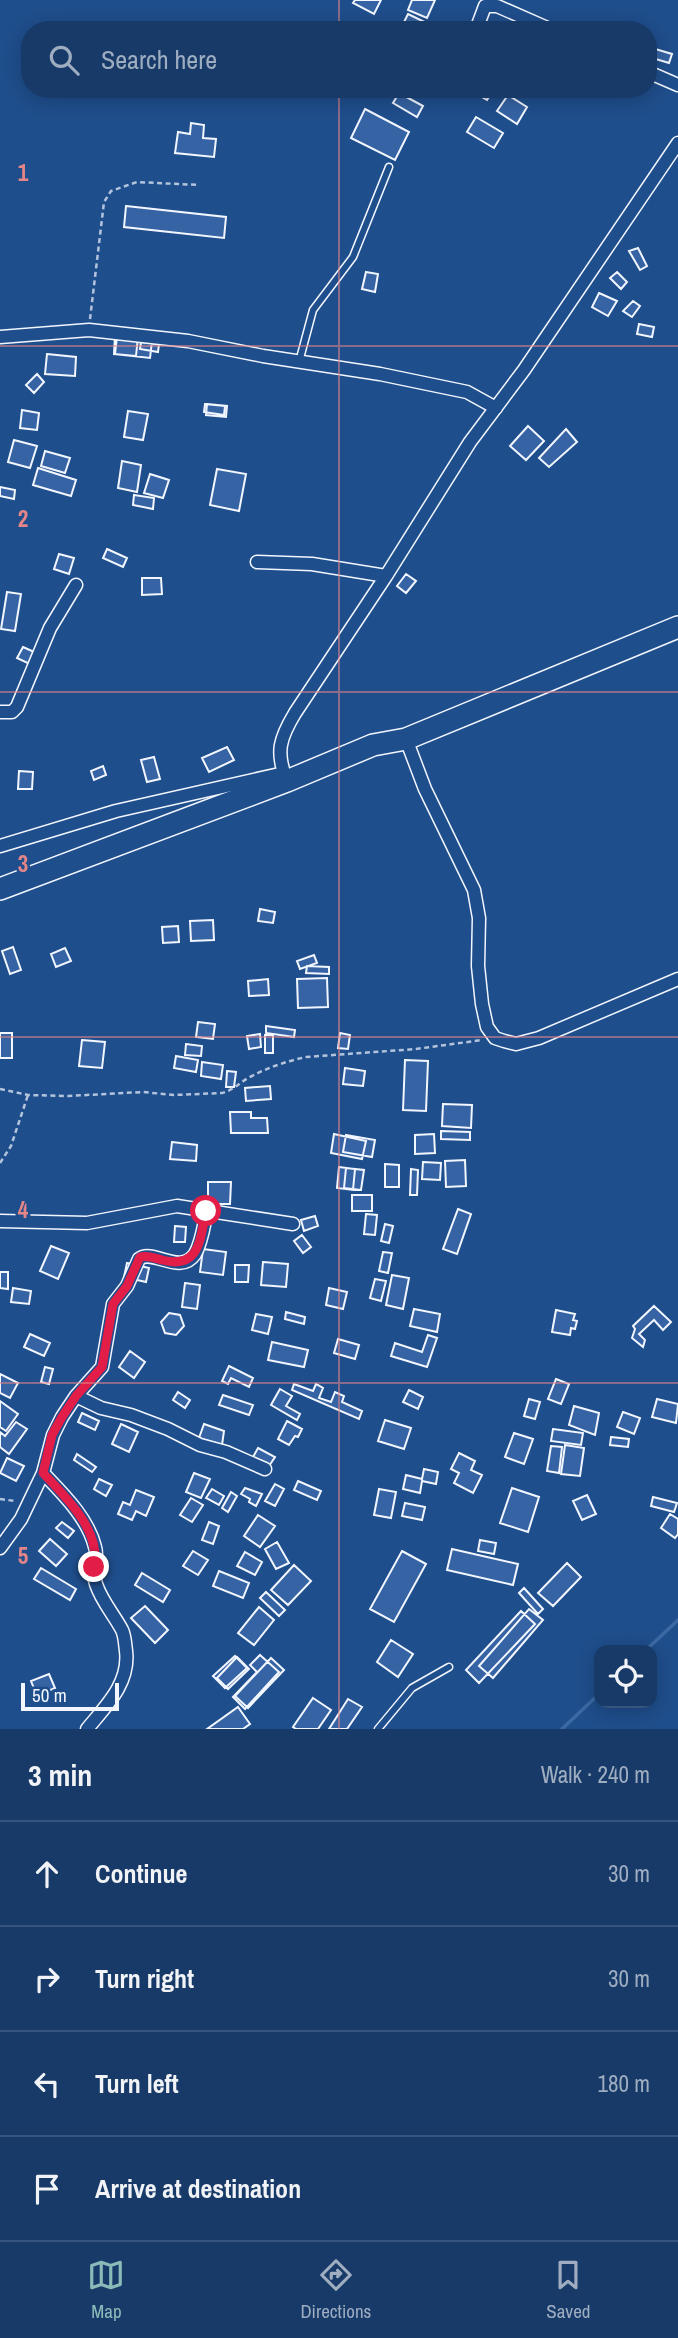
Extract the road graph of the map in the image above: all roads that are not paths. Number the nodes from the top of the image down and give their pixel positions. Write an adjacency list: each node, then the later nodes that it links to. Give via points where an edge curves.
1 (479, 21): 2 (street, via 485,6 497,6)
2 (531, 21)
3 (657, 76): 4 (street)
4 (678, 85)
5 (678, 143): 9 (street)
6 (389, 167): 8 (lane, via 353,257 313,310)
7 (0, 337): 8 (street, via 89,330 188,341)
8 (299, 362): 9 (street, via 467,392)
9 (496, 408): 11 (street)
10 (257, 562): 11 (street, via 312,564)
11 (386, 576): 16 (street, via 282,736)
12 (76, 585): 14 (street, via 50,628 17,707)
13 (678, 627): 15 (highway)
14 (0, 712)
15 (407, 739): 16 (highway, via 373,745); 19 (street, via 425,789 474,890 482,1004 487,1027 495,1038 516,1044 539,1038)
16 (286, 777): 17 (street, via 116,811); 18 (highway)
17 (0, 846)
18 (0, 889)
19 (678, 979)
20 (206, 1211): 21 (street, via 177,1206 78,1224); 22 (street); 23 (street, via 192,1258 174,1262 140,1257 113,1304 102,1367)
21 (0, 1221)
22 (293, 1224)
23 (76, 1396): 24 (street); 25 (street, via 52,1435)
24 (265, 1469)
25 (43, 1473): 26 (street, via 21,1519); 28 (street, via 85,1525 97,1556 97,1588 124,1633 127,1662 119,1689)
26 (0, 1548)
27 (449, 1667): 29 (lane, via 412,1688)
28 (87, 1729)
29 (378, 1729)

